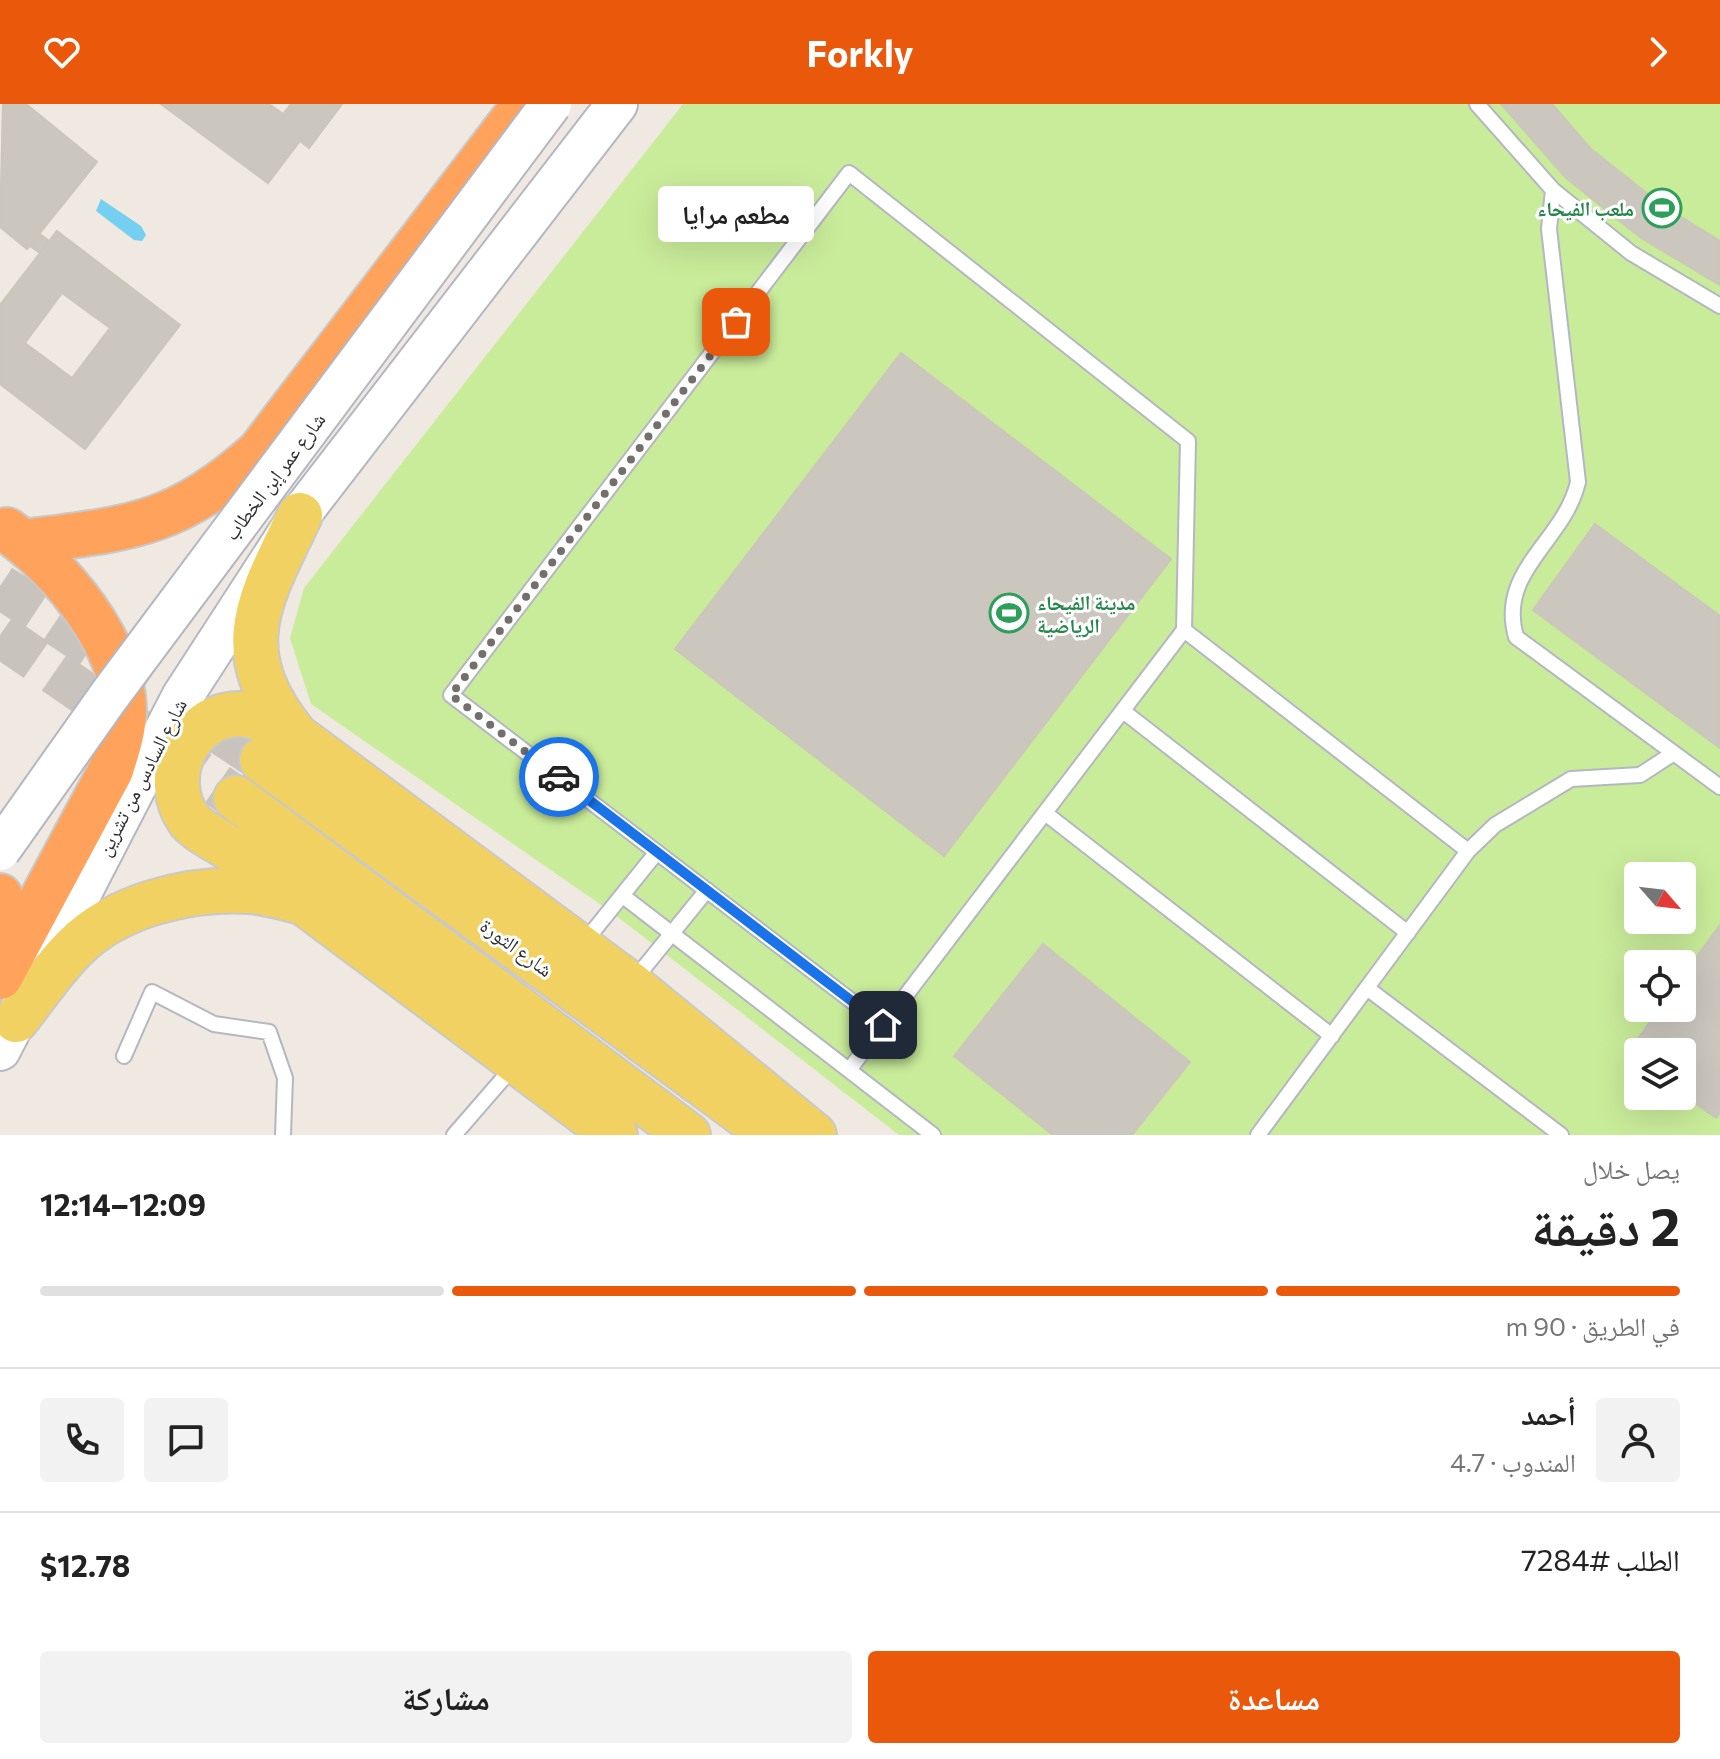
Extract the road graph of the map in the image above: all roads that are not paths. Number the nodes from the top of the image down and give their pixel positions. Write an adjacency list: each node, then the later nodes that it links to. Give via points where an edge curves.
1 (525, 104): 8 (highway, via 259,452 219,488 179,511 118,531)
2 (551, 104): 16 (main road, شارع عمر إبن الخطاب, bridge)
3 (617, 104): 7 (main road)
4 (1477, 104): 5 (lane)
5 (1553, 190): 6 (lane, via 1631,253); 12 (lane, via 1549,229 1578,482 1572,505 1523,573 1511,597 1510,617 1516,637)
6 (1720, 306)
7 (300, 515): 11 (main road, via 259,600 253,628 278,715); 31 (main road, شارع السادس من تشرين, via 182,697)
8 (12, 533): 27 (highway, via 66,585 97,629 115,665 124,708 111,770)
9 (1184, 630): 10 (lane); 17 (lane); 18 (lane, via 1188,441 849,173 451,695)
10 (1123, 711): 15 (lane); 24 (lane)
11 (279, 748): 22 (main road, via 259,718 218,718 197,732 182,752 176,776 179,801 191,822); 26 (main road); 40 (main road, شارع الثورة)
12 (1674, 753): 13 (lane); 17 (lane, via 1640,775 1571,779 1495,825)
13 (1720, 787)
14 (236, 798): 39 (main road)
15 (1045, 813): 30 (lane); 32 (lane)
16 (0, 850)
17 (1468, 851): 24 (lane)
18 (657, 852): 19 (lane); 21 (lane)
19 (707, 890): 25 (lane); 30 (lane)
20 (0, 896): 23 (highway)
21 (623, 896): 25 (lane); 26 (lane)
22 (303, 902): 31 (main road, via 250,891 201,892 140,907 75,947); 34 (main road)
23 (0, 925)
24 (1408, 933): 29 (lane)
25 (673, 935): 28 (lane); 35 (lane)
26 (581, 946): 28 (main road)
27 (0, 977)
28 (631, 985): 41 (main road)
29 (1367, 988): 32 (lane); 44 (lane)
30 (883, 1025): 35 (lane)
31 (8, 1035)
32 (1332, 1036): 43 (lane)
33 (124, 1056): 36 (lane, via 152,992 214,1024 269,1032 285,1078)
34 (517, 1063): 37 (lane); 38 (main road)
35 (849, 1070): 42 (lane)
36 (283, 1135)
37 (454, 1135)
38 (615, 1135)
39 (688, 1135)
40 (772, 1135)
41 (814, 1135)
42 (933, 1135)
43 (1258, 1135)
44 (1561, 1135)

